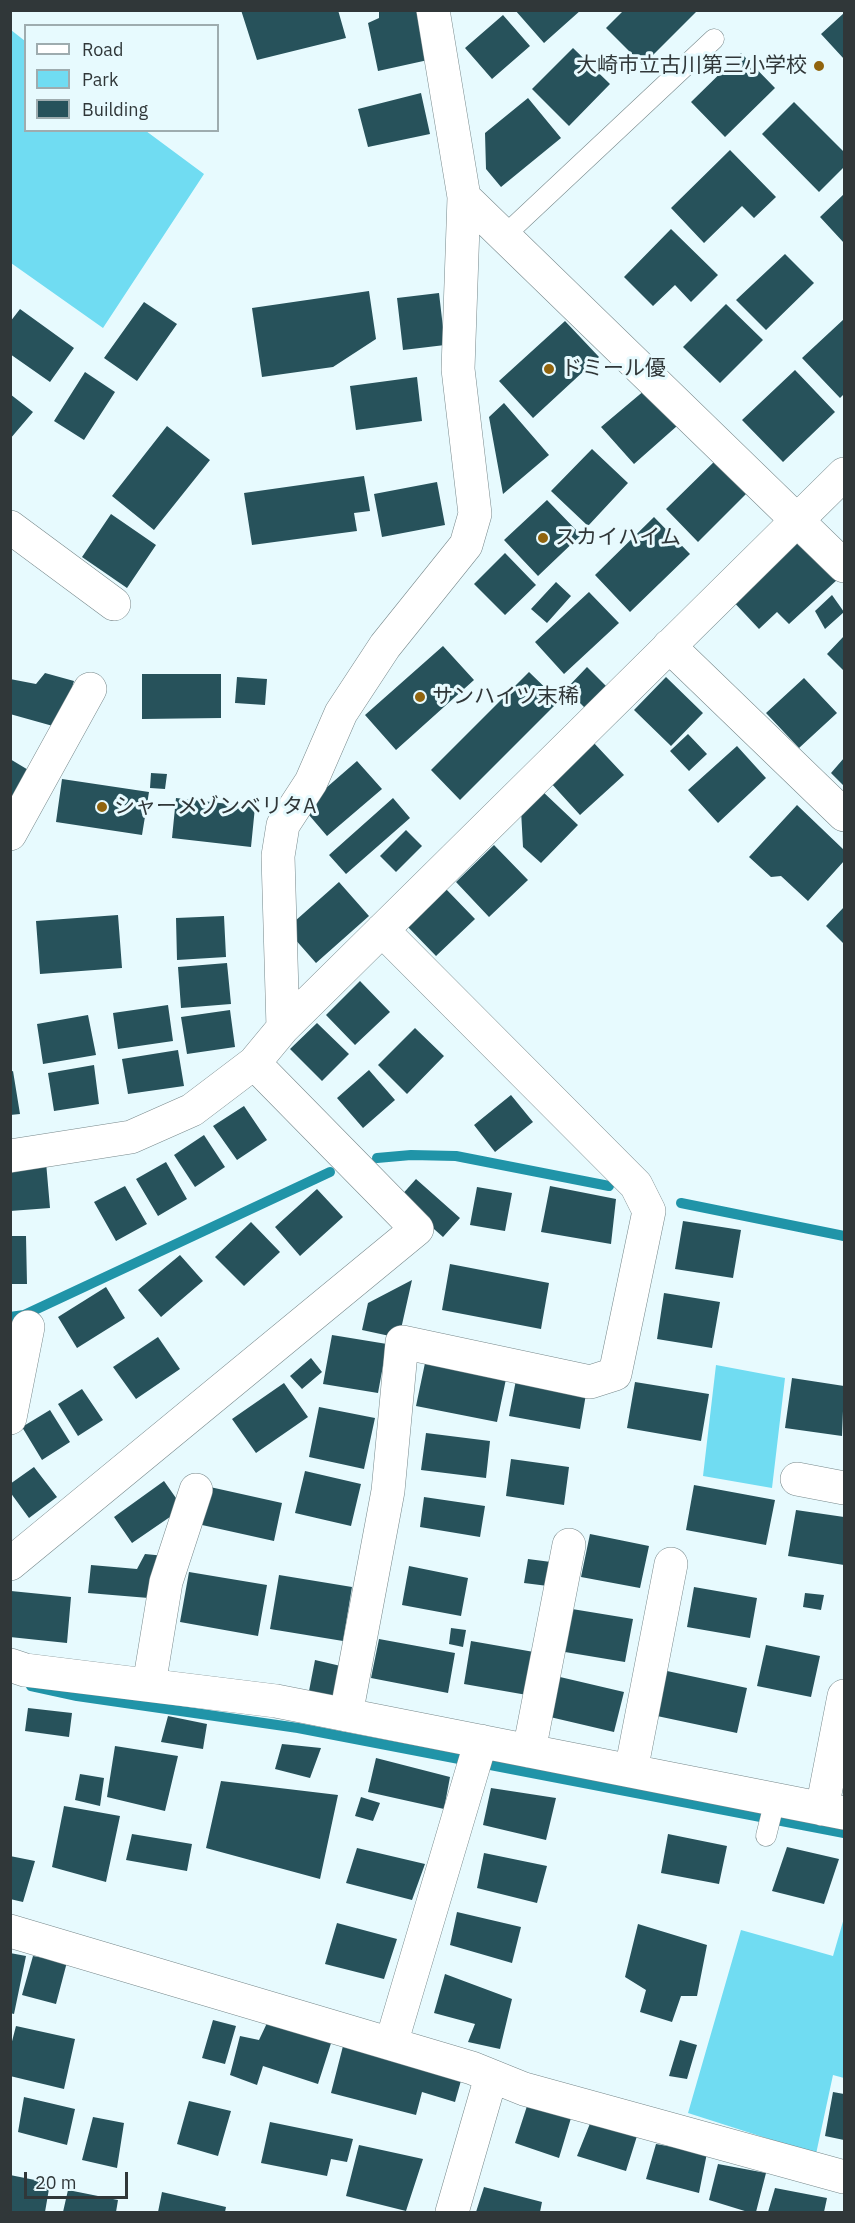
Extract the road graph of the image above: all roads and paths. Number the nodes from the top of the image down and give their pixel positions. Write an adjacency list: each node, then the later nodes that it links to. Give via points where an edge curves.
1 (433, 10): 3 (street)
2 (714, 39): 4 (lane)
3 (465, 197): 4 (street); 15 (street, via 458,369 475,514 466,545 385,646 341,713 311,782 283,825 278,856)
4 (504, 236): 6 (street)
5 (844, 474): 6 (street)
6 (798, 521): 8 (street); 10 (street)
7 (10, 527): 9 (street)
8 (844, 566)
9 (114, 604)
10 (669, 645): 12 (street); 14 (street)
11 (90, 689): 13 (street)
12 (844, 815)
13 (10, 834)
14 (382, 930): 15 (street); 29 (street, via 636,1185 649,1211 615,1374 590,1382 402,1342 388,1491)
15 (283, 1028): 16 (street)
16 (254, 1063): 17 (street, via 192,1110 131,1137); 24 (street, via 417,1229)
17 (10, 1156)
18 (28, 1327): 19 (street)
19 (10, 1418)
20 (796, 1479): 21 (street)
21 (844, 1488)
22 (196, 1490): 27 (street, via 166,1582)
23 (569, 1545): 30 (street)
24 (10, 1564)
25 (671, 1564): 32 (street)
26 (10, 1665): 27 (street)
27 (148, 1685): 29 (street, via 276,1701)
28 (844, 1696): 34 (street)
29 (346, 1715): 31 (street)
30 (530, 1751): 31 (street); 32 (street)
31 (477, 1758): 37 (street)
32 (631, 1771): 33 (street)
33 (775, 1800): 34 (street); 35 (lane)
34 (833, 1811)
35 (766, 1836)
36 (10, 1931): 37 (street)
37 (391, 2044): 38 (street)
38 (491, 2077): 39 (street); 40 (street)
39 (844, 2177)
40 (452, 2212)

